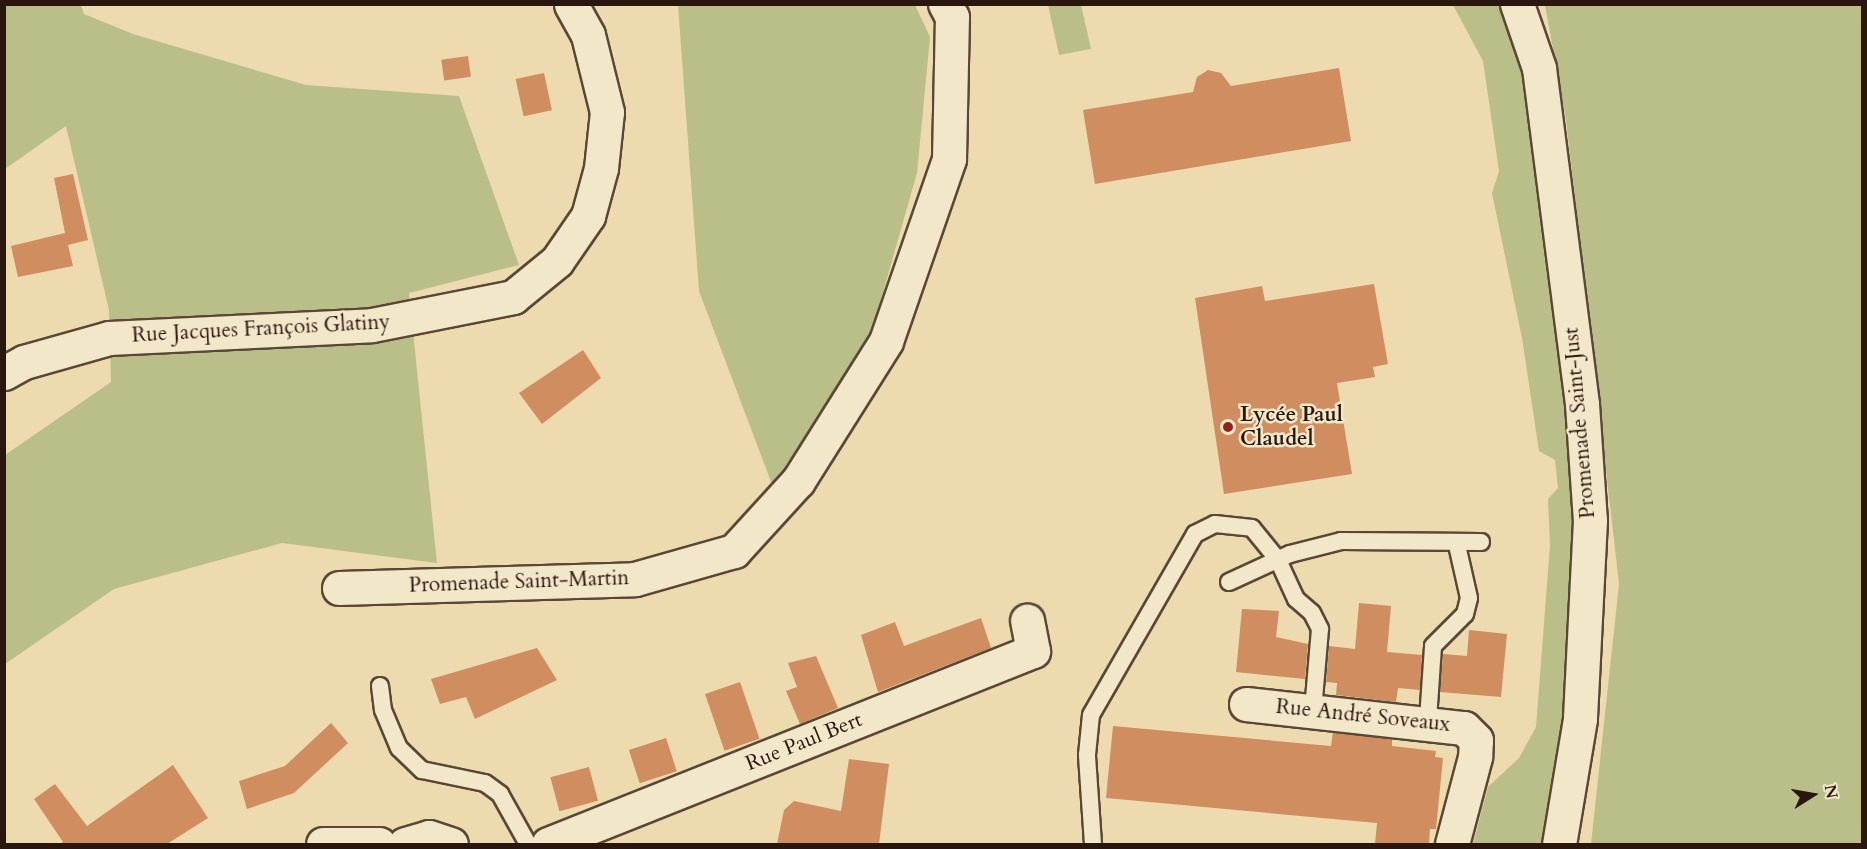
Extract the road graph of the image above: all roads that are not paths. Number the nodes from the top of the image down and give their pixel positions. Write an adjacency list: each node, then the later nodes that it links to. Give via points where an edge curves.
1 (571, 4): 4 (street, Rue Jacques François Glatiny, via 588,35 607,112 601,168 588,216 563,252 513,297 372,325 109,338 24,362)
2 (945, 4): 9 (street, Promenade Saint-Martin, via 952,17 949,159 886,340 798,481 734,551 635,579)
3 (1517, 4): 23 (street, Promenade Saint-Just, via 1539,68 1582,404 1590,520 1580,719)
4 (4, 373)
5 (1481, 542): 6 (lane)
6 (1457, 545): 7 (lane, via 1341,541); 14 (lane, via 1469,598 1465,614 1433,646)
7 (1278, 560): 8 (lane); 13 (lane, via 1296,599 1312,613 1320,629); 21 (lane, via 1252,528 1215,524 1195,534 1091,715 1087,755)
8 (1229, 582)
9 (339, 588)
10 (1027, 621): 20 (street, Rue Paul Bert, via 1033,651)
11 (380, 686): 19 (lane, via 382,710 399,748 422,770 485,783 500,794)
12 (1246, 704): 13 (street, Rue André Soveaux)
13 (1313, 710): 14 (street, Rue André Soveaux)
14 (1428, 720): 22 (street, Rue André Soveaux, via 1464,728 1476,740)
15 (323, 844): 16 (street)
16 (380, 844)
17 (405, 844): 18 (street, via 429,837)
18 (452, 844)
19 (528, 844)
20 (548, 844)
21 (1093, 844)
22 (1452, 844)
23 (1559, 844)

